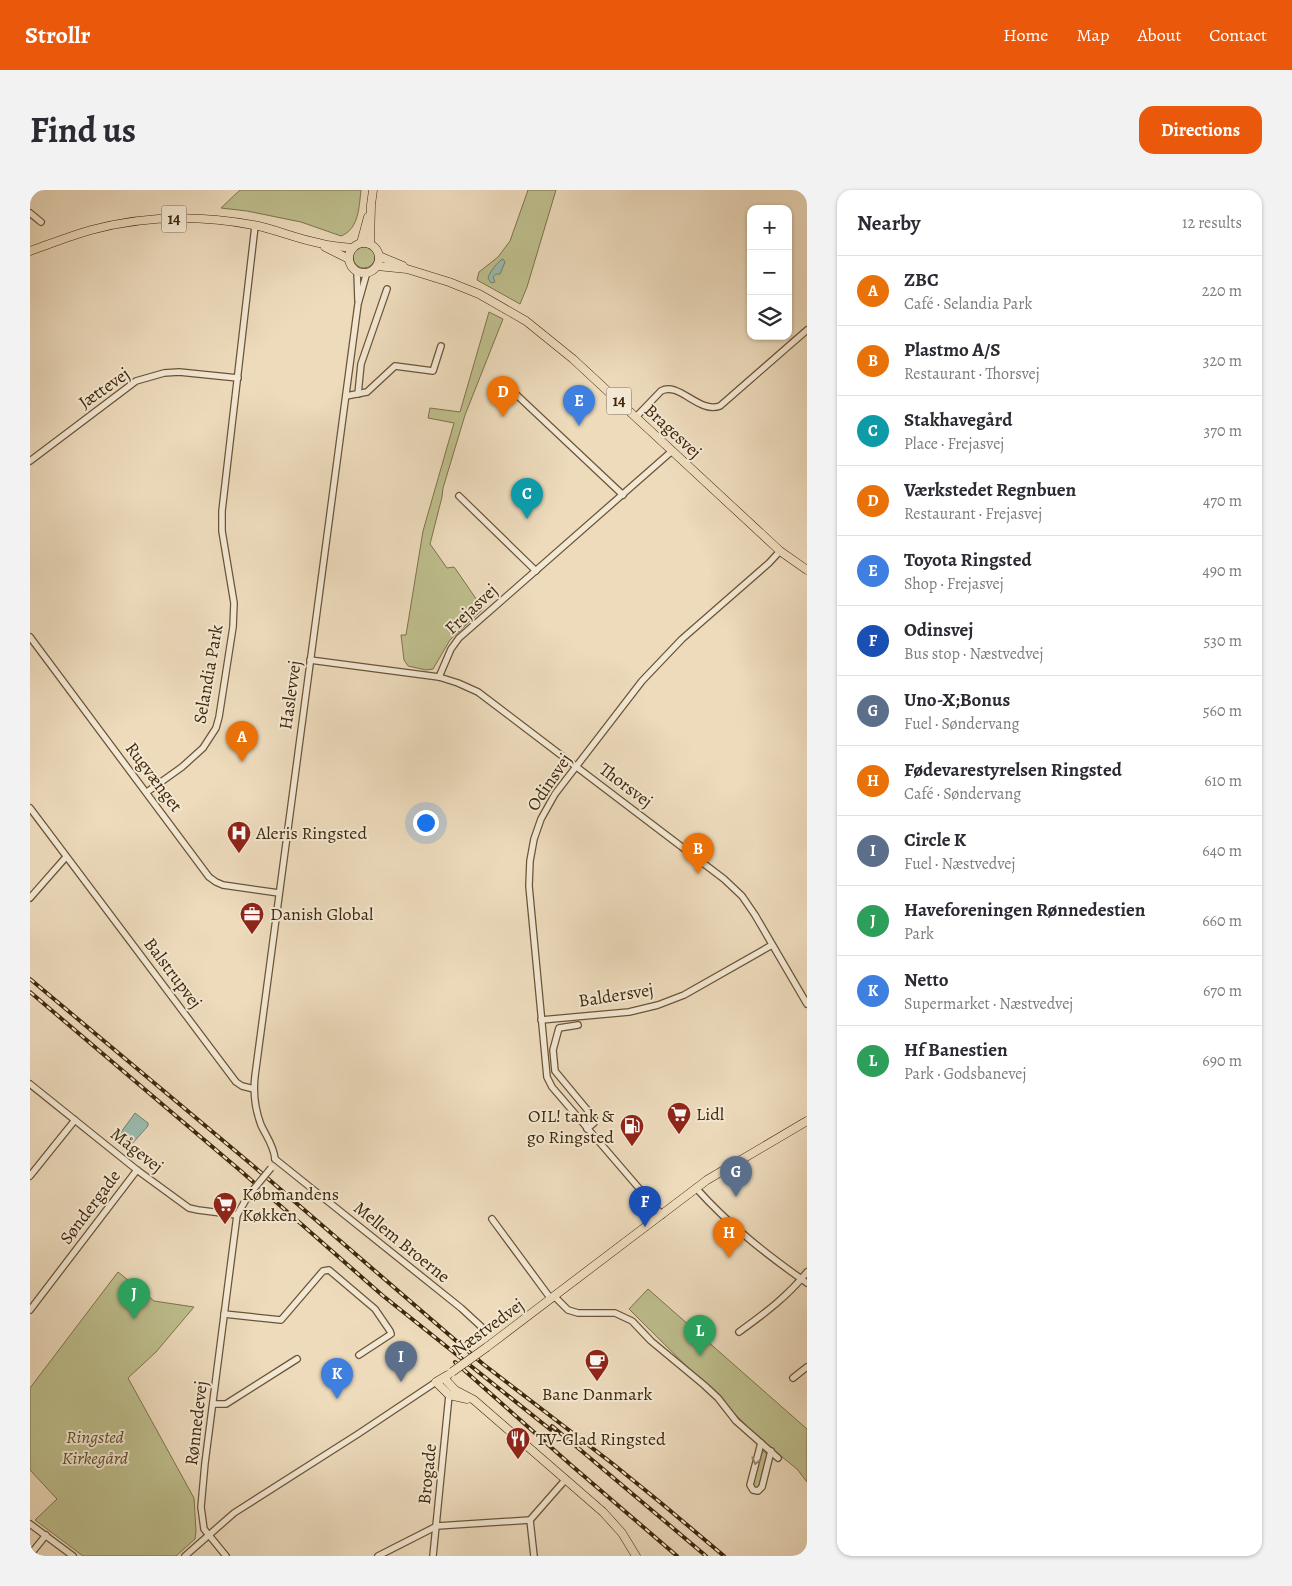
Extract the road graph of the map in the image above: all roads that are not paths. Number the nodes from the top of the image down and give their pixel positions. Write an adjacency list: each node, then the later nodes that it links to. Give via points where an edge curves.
1 (372, 190): 2 (main road)
2 (371, 205): 6 (main road); 8 (main road)
3 (30, 213): 4 (street)
4 (41, 222)
5 (256, 226): 7 (main road, 14); 10 (main road, 14, via 195,218 128,223 92,230); 21 (street)
6 (361, 243): 8 (main road); 9 (main road)
7 (320, 244): 9 (main road); 12 (main road, 14)
8 (370, 244): 11 (main road, 14)
9 (353, 248): 12 (main road)
10 (30, 251)
11 (379, 256): 13 (main road); 14 (main road, Bragesvej / 14)
12 (349, 259): 15 (main road, 14, via 351,266)
13 (377, 266): 14 (main road, Bragesvej); 16 (main road)
14 (407, 269): 25 (main road, Bragesvej / 14, via 472,291 526,320)
15 (358, 271): 16 (main road); 18 (street, Haslevvej)
16 (367, 272): 18 (street, Haslevvej)
17 (387, 290): 23 (street, via 361,364)
18 (358, 304): 24 (street, Haslevvej)
19 (807, 330): 25 (street, via 720,406 709,408 666,389)
20 (441, 346): 23 (street, via 433,371 395,366 367,392)
21 (238, 378): 27 (street, Jættevej, via 179,372 136,381); 37 (street, Selandia Park, via 222,511 234,627 219,717 203,748)
22 (504, 384): 28 (street)
23 (358, 394): 24 (street)
24 (346, 396): 34 (street, Haslevvej)
25 (636, 417): 26 (main road, Bragesvej / 14)
26 (672, 451): 28 (street, Frejasvej); 30 (main road, Bragesvej / 14)
27 (30, 461)
28 (623, 495): 32 (street, Frejasvej)
29 (459, 496): 32 (street)
30 (780, 551): 31 (main road, Bragesvej / 14); 36 (street, Odinsvej, via 652,670)
31 (807, 570)
32 (536, 571): 35 (street, Frejasvej, via 459,638 446,658)
33 (30, 637): 37 (street, Rugvænget)
34 (310, 660): 35 (street, Thorsvej); 40 (street, Haslevvej)
35 (439, 678): 36 (street, Thorsvej, via 478,692)
36 (576, 766): 42 (street, Thorsvej, via 724,879 742,896); 45 (street, Odinsvej, via 554,794 541,819 530,861 529,886)
37 (146, 792): 40 (street, Rugvænget, via 209,877 223,885)
38 (30, 808): 39 (street, Balstrupvej)
39 (66, 857): 41 (street); 50 (street, Balstrupvej, via 236,1082)
40 (279, 893): 50 (street, Haslevvej)
41 (30, 898)
42 (772, 945): 43 (street, Thorsvej); 45 (street, Baldersvej, via 684,995 658,1006 629,1012)
43 (805, 997): 44 (street, Thorsvej)
44 (807, 1004)
45 (541, 1020): 48 (street, Odinsvej)
46 (578, 1025): 47 (street, via 559,1028)
47 (554, 1057): 48 (street); 53 (street, via 555,1071 594,1118 594,1123)
48 (545, 1058): 53 (street, Odinsvej, via 547,1077 552,1087)
49 (30, 1084): 51 (street, Mågevej)
50 (254, 1089): 54 (street, via 260,1123)
51 (75, 1120): 55 (street, Mågevej); 56 (street)
52 (807, 1121): 57 (main road, Næstvedvej)
53 (587, 1129): 59 (street, Odinsvej)
54 (275, 1158): 58 (street, Rønnedevej, bridge); 67 (street, Mellem Broerne)
55 (137, 1170): 58 (street, Mågevej, via 190,1208); 65 (street, Søndergade)
56 (30, 1176)
57 (696, 1188): 59 (main road, Næstvedvej); 62 (street, via 739,1232)
58 (237, 1215): 66 (street, Rønnedevej)
59 (662, 1215): 64 (main road, Næstvedvej)
60 (492, 1219): 64 (street)
61 (807, 1272): 62 (street)
62 (801, 1279): 63 (street); 68 (street, via 768,1311)
63 (807, 1283)
64 (553, 1298): 72 (main road, Næstvedvej, bridge); 78 (street, via 578,1314 615,1313 632,1321 718,1398 736,1421)
65 (30, 1310)
66 (224, 1314): 69 (street, via 280,1320 323,1271 329,1270 375,1309 390,1331 391,1334); 76 (street, Rønnedevej)
67 (486, 1330)
68 (739, 1332)
69 (358, 1355)
70 (296, 1358): 76 (street, via 226,1404)
71 (807, 1367): 73 (street)
72 (444, 1378): 74 (main road, Næstvedvej); 77 (main road, via 455,1390)
73 (793, 1378)
74 (436, 1382): 75 (main road); 86 (street, Næstvedvej, via 234,1513)
75 (449, 1395): 77 (main road); 84 (street, Brogade)
76 (213, 1404): 86 (street, Rønnedevej, via 201,1507 202,1525)
77 (484, 1409): 81 (main road)
78 (761, 1442): 79 (street); 79 (street, one-way to 79, via 750,1485 753,1490 758,1491 762,1487)
79 (771, 1451): 80 (street)
80 (778, 1458)
81 (566, 1479): 82 (street); 94 (main road, via 604,1512)
82 (530, 1520): 84 (street); 93 (street)
83 (30, 1524): 85 (street)
84 (437, 1526): 91 (street); 92 (street, Brogade)
85 (46, 1535): 87 (street); 88 (street)
86 (208, 1535): 89 (street, Næstvedvej); 90 (street)
87 (30, 1555)
88 (72, 1556)
89 (185, 1556)
90 (226, 1556)
91 (378, 1556)
92 (433, 1556)
93 (534, 1556)
94 (636, 1556)

